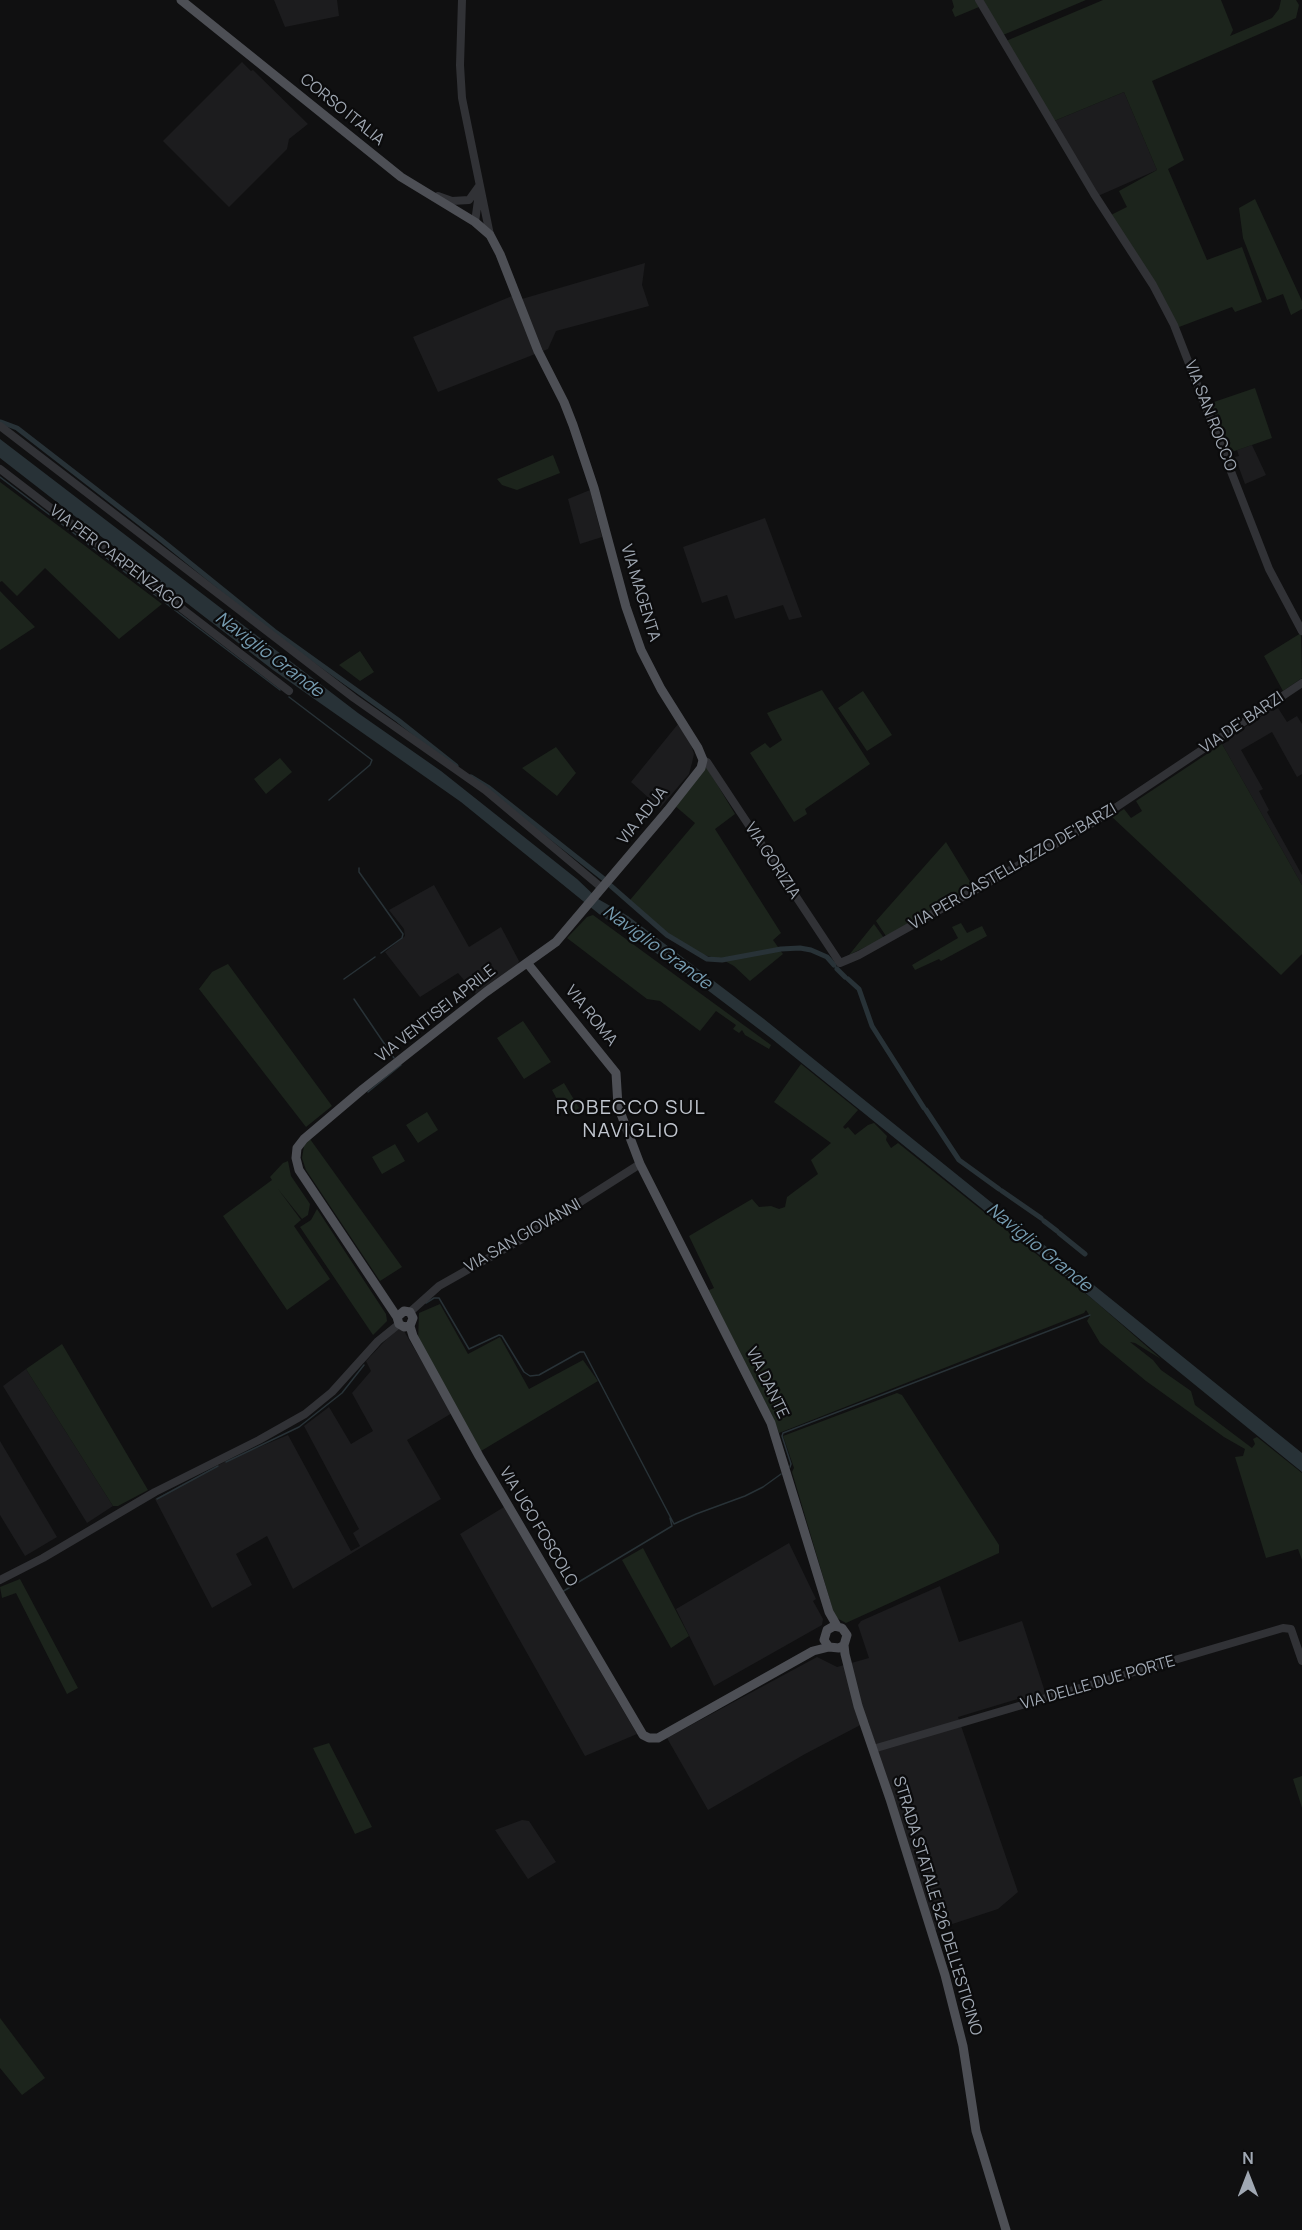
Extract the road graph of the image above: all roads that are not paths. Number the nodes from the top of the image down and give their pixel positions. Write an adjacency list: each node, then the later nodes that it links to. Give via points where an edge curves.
1 (181, 0): 5 (main road, CORSO ITALIA)
2 (462, 0): 4 (street, via 462,98)
3 (979, 0): 11 (street, VIA SAN ROCCO, via 1034,96 1153,285 1180,337 1269,569)
4 (480, 186): 5 (street, via 474,196 461,202); 6 (street); 7 (street)
5 (426, 194): 7 (main road, CORSO ITALIA)
6 (484, 209): 7 (street); 8 (street)
7 (473, 219): 8 (main road, CORSO ITALIA)
8 (490, 235): 14 (main road, VIA MAGENTA, via 573,425 637,639)
9 (0, 426): 16 (street, via 354,698 485,790)
10 (0, 469): 13 (street, VIA PER CARPENZAGO)
11 (1302, 631)
12 (1302, 683): 15 (street, VIA DE' BARZI)
13 (289, 691)
14 (703, 760): 16 (main road, VIA ADUA, via 701,768); 18 (street, VIA GORIZIA)
15 (1182, 764): 18 (street, VIA PER CASTELLAZZO DE'BARZI, via 1094,822)
16 (600, 891): 17 (main road)
17 (542, 953): 19 (main road); 20 (main road, via 537,964)
18 (840, 963)
19 (528, 964): 20 (main road, VIA ROMA); 24 (main road, VIA VENTISEI APRILE, via 486,992 363,1089 297,1148 299,1170)
20 (539, 975): 21 (main road, VIA ROMA)
21 (618, 1077): 22 (main road, VIA DANTE, via 618,1106)
22 (640, 1164): 23 (street, VIA SAN GIOVANNI, via 548,1224 439,1286); 27 (main road, VIA DANTE, via 771,1423 826,1603)
23 (410, 1312): 24 (main road, via 404,1311); 25 (main road)
24 (398, 1321): 25 (main road, via 404,1327); 26 (street, via 332,1392 304,1414 154,1492)
25 (410, 1326): 30 (main road, VIA UGO FOSCOLO, via 478,1456 643,1735 658,1738)
26 (0, 1580)
27 (837, 1626): 28 (main road, via 828,1629); 29 (main road, via 847,1638)
28 (824, 1637): 29 (main road); 30 (main road)
29 (836, 1647): 30 (main road); 32 (main road, STRADA STATALE 526 DELL'ESTICINO, via 847,1663)
30 (808, 1654)
31 (1302, 1660): 32 (street, VIA DELLE DUE PORTE, via 1291,1629 1283,1628)
32 (873, 1749): 33 (main road, STRADA STATALE 526 DELL'ESTICINO, via 945,1975 963,2046 976,2131)
33 (1006, 2230)

